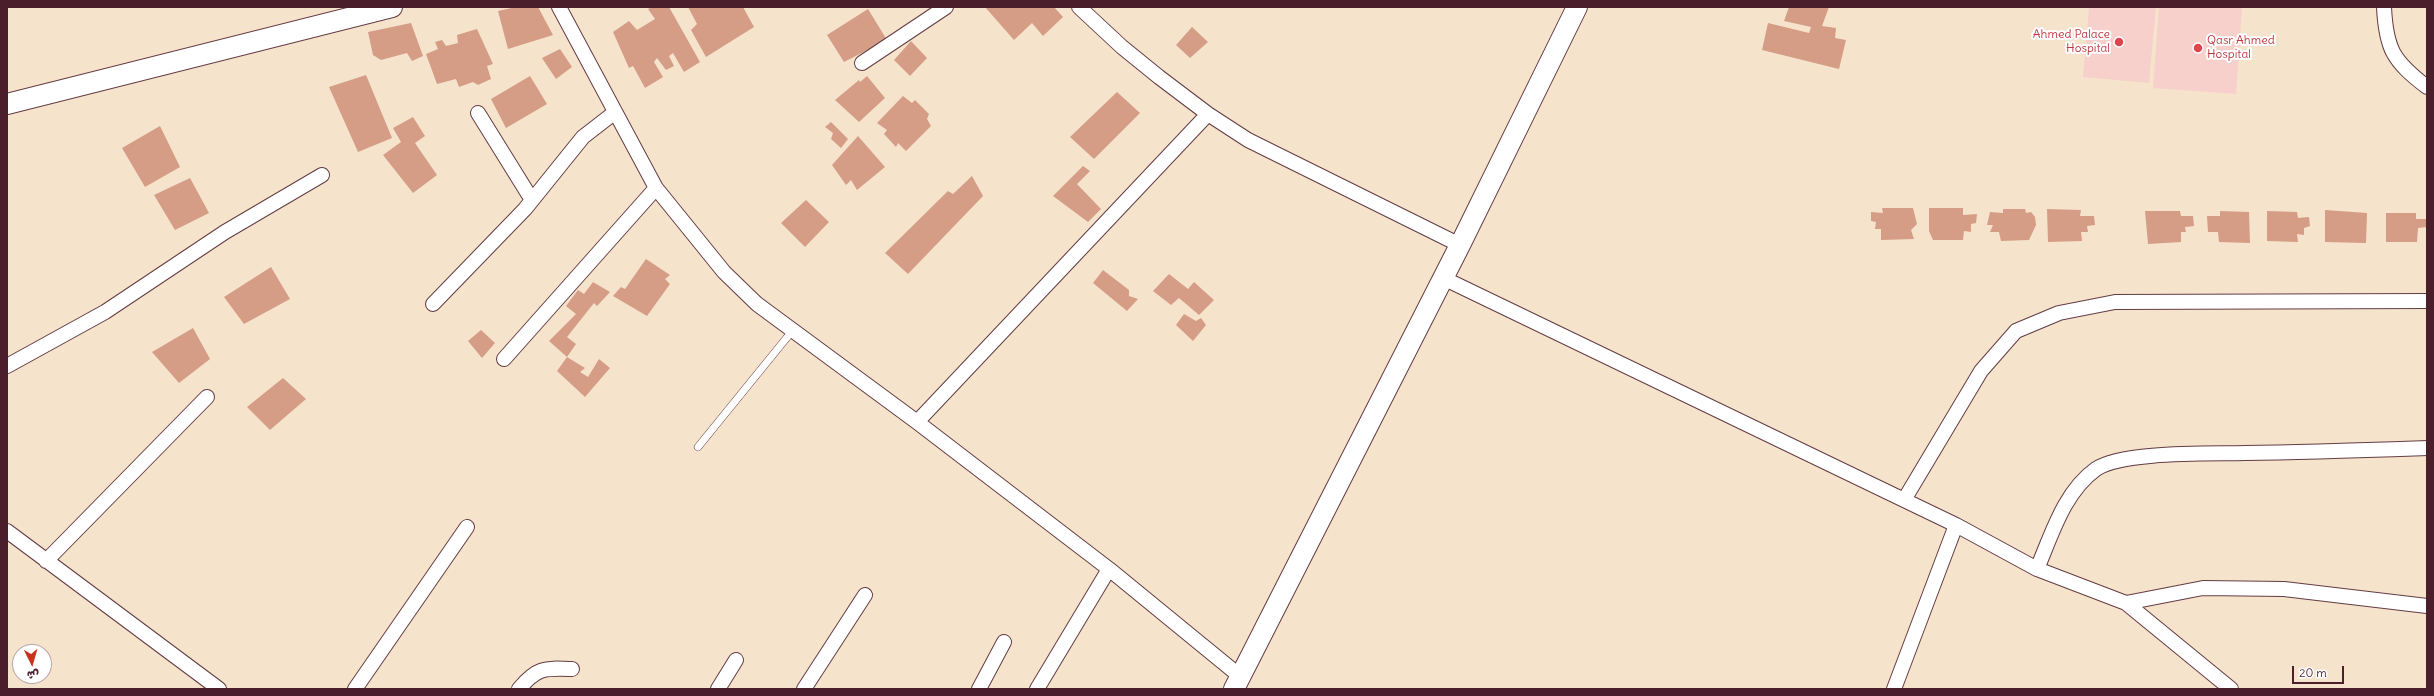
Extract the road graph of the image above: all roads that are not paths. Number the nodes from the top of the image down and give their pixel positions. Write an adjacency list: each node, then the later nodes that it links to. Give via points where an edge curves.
1 (392, 7): 9 (street)
2 (560, 7): 10 (street)
3 (946, 7): 7 (street)
4 (1079, 7): 12 (street, via 1122,47)
5 (1577, 7): 16 (street)
6 (2384, 7): 8 (street, via 2390,50 2407,72)
7 (862, 63)
8 (2427, 87)
9 (7, 104)
10 (614, 112): 14 (street); 15 (street, via 583,137)
11 (478, 113): 15 (street)
12 (1208, 114): 16 (street, via 1248,140); 24 (street)
13 (322, 176): 22 (street, via 225,232 106,312)
14 (656, 188): 20 (street, via 724,272 757,304); 21 (street)
15 (532, 200): 19 (street)
16 (1460, 245): 17 (street)
17 (1443, 278): 27 (street); 40 (street)
18 (2427, 301): 27 (street, via 2115,302 2059,312 2016,331 1981,371)
19 (433, 304)
20 (793, 330): 24 (street); 25 (lane)
21 (504, 359)
22 (7, 366)
23 (207, 397): 31 (street)
24 (917, 422): 32 (street)
25 (698, 446)
26 (2427, 448): 33 (street, via 2172,455 2111,461 2096,469 2078,484)
27 (1904, 500): 28 (street)
28 (1956, 525): 33 (street); 48 (street)
29 (467, 527): 42 (street)
30 (7, 531): 31 (street)
31 (46, 561): 41 (street)
32 (1109, 569): 40 (street); 47 (street)
33 (2037, 569): 35 (street)
34 (865, 595): 45 (street)
35 (2126, 603): 36 (street, via 2210,588 2284,589); 49 (street)
36 (2427, 606)
37 (1004, 642): 46 (street)
38 (736, 660): 44 (street)
39 (572, 669): 43 (street, via 540,670 531,675)
40 (1237, 683)
41 (219, 689)
42 (355, 689)
43 (519, 689)
44 (718, 689)
45 (804, 689)
46 (979, 689)
47 (1037, 689)
48 (1894, 689)
49 (2231, 689)

